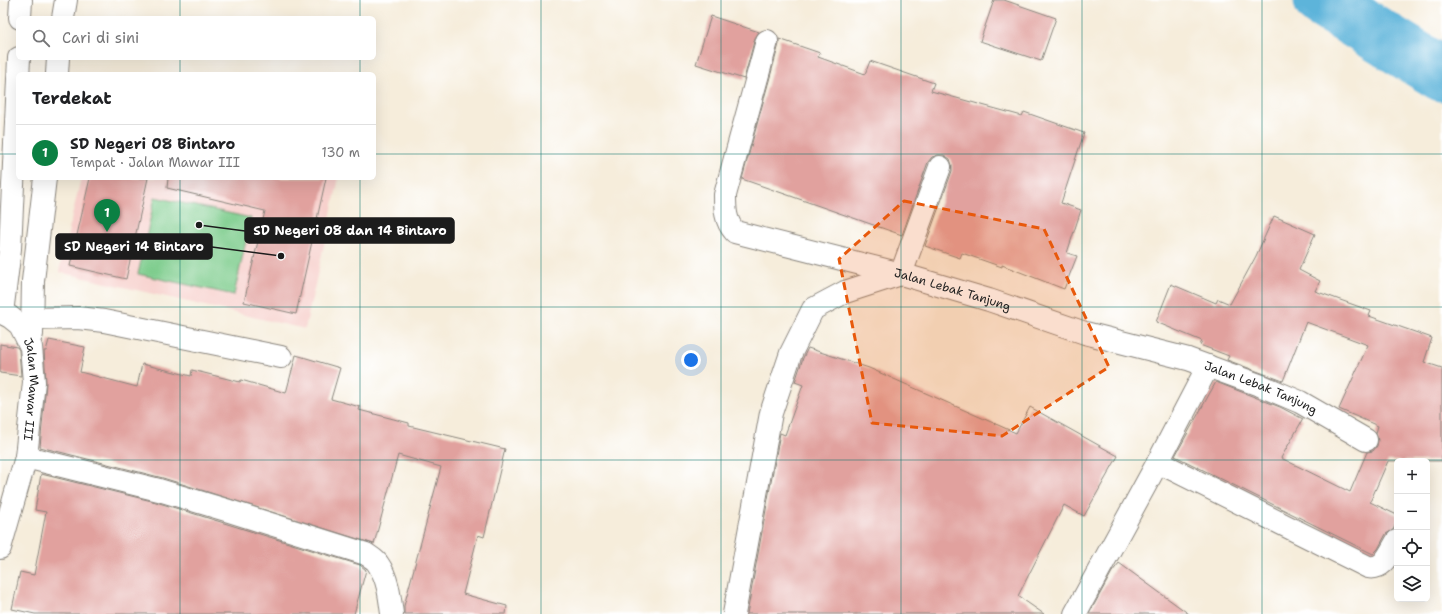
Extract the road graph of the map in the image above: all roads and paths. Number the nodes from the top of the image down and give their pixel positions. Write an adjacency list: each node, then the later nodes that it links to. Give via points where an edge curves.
1 (21, 0): 3 (street)
2 (66, 0): 4 (street)
3 (20, 16)
4 (63, 16)
5 (767, 41): 13 (street, via 725,195 725,210 731,228 735,232)
6 (19, 60): 8 (street)
7 (58, 60): 9 (street)
8 (18, 72)
9 (57, 72)
10 (16, 122): 14 (street, via 10,249)
11 (940, 167): 13 (street)
12 (45, 180): 15 (street, via 33,281)
13 (901, 274): 18 (street, Jalan Lebak Tanjung, via 989,300 1085,333); 25 (street, Jalan Lebak Tanjung, via 846,292 814,309 791,353 771,413)
14 (1, 313): 16 (street, Jalan Mawar III, via 20,325)
15 (32, 319): 16 (street); 17 (street, via 78,318 104,321)
16 (31, 347): 20 (street, Jalan Mawar III, via 34,382)
17 (281, 357)
18 (1208, 366): 19 (street, Jalan Lebak Tanjung, via 1300,402); 21 (street)
19 (1366, 440)
20 (26, 457): 23 (street, Jalan Mawar III); 24 (street, via 166,493 366,554 378,564 384,576)
21 (1158, 462): 22 (street, via 1368,567 1382,565); 26 (street)
22 (1394, 547)
23 (0, 548)
24 (392, 614)
25 (734, 614)
26 (1075, 614)

